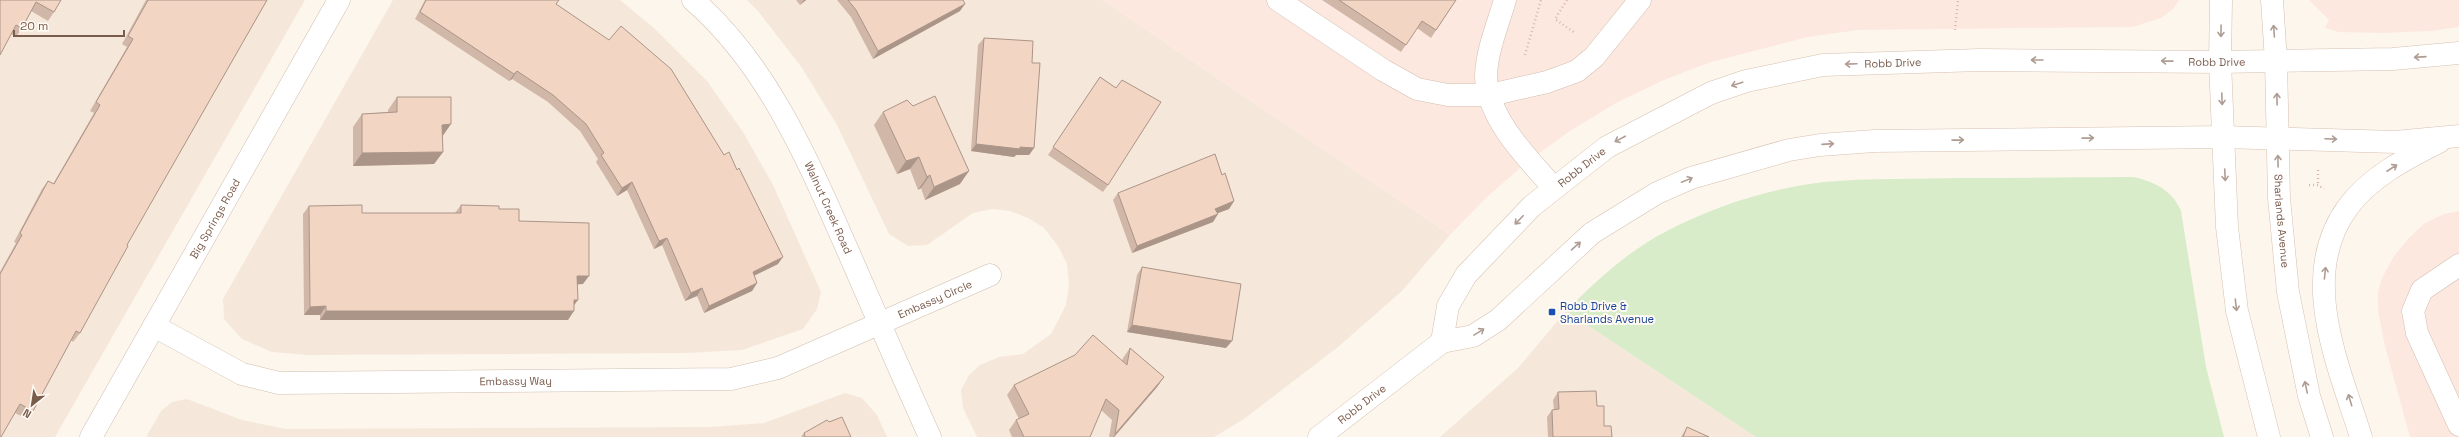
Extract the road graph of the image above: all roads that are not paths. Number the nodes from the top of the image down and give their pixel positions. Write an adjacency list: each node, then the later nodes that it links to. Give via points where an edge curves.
1 (339, 0): 19 (main road, Big Springs Road)
2 (693, 0): 18 (main road, Walnut Creek Road, via 744,56 780,107 808,161)
3 (1278, 0): 11 (main road, via 1416,89 1448,95)
4 (1504, 0): 11 (main road, via 1486,75)
5 (1640, 0): 11 (main road, via 1594,57 1577,71 1547,82)
6 (2221, 0): 10 (main road, one-way to 10)
7 (2272, 0): 9 (main road, Sharlands Avenue, one-way to 7)
8 (2459, 53): 9 (main road, Robb Drive, one-way to 9, via 2393,59)
9 (2276, 61): 10 (main road, Robb Drive); 14 (main road, Sharlands Avenue, one-way to 9)
10 (2220, 62): 12 (main road, one-way to 12); 15 (main road, Robb Drive, one-way to 15, via 1980,60 1823,65 1775,73 1711,92 1658,119 1606,147)
11 (1490, 95): 15 (main road, via 1501,121 1515,143)
12 (2223, 136): 14 (main road, Robb Drive); 20 (main road, Robb Drive, one-way to 12, via 1473,336 1498,320 1592,233 1657,193 1714,171 1790,150 1874,141); 25 (main road, one-way to 25, via 2227,228 2237,311)
13 (2453, 137): 14 (main road, Robb Drive, one-way to 13, via 2395,142); 27 (main road, one-way to 13, via 2331,337 2325,307 2327,255 2337,227 2348,207 2365,189 2406,159)
14 (2278, 138): 26 (main road, Sharlands Avenue, one-way to 14, via 2309,396 2288,292 2279,198)
15 (1554, 188): 20 (main road, Robb Drive, one-way to 20, via 1532,206 1466,275 1448,306)
16 (2459, 265): 21 (main road, via 2422,290 2412,311 2417,333)
17 (990, 275): 18 (main road, Embassy Circle)
18 (880, 324): 19 (main road, Embassy Way, via 778,368 731,379 286,383 242,374); 23 (main road, Walnut Creek Road)
19 (154, 326): 22 (main road, Big Springs Road)
20 (1442, 342): 24 (main road, Robb Drive)
21 (2459, 425)
22 (91, 437)
23 (930, 437)
24 (1319, 437)
25 (2269, 437)
26 (2322, 437)
27 (2361, 437)

